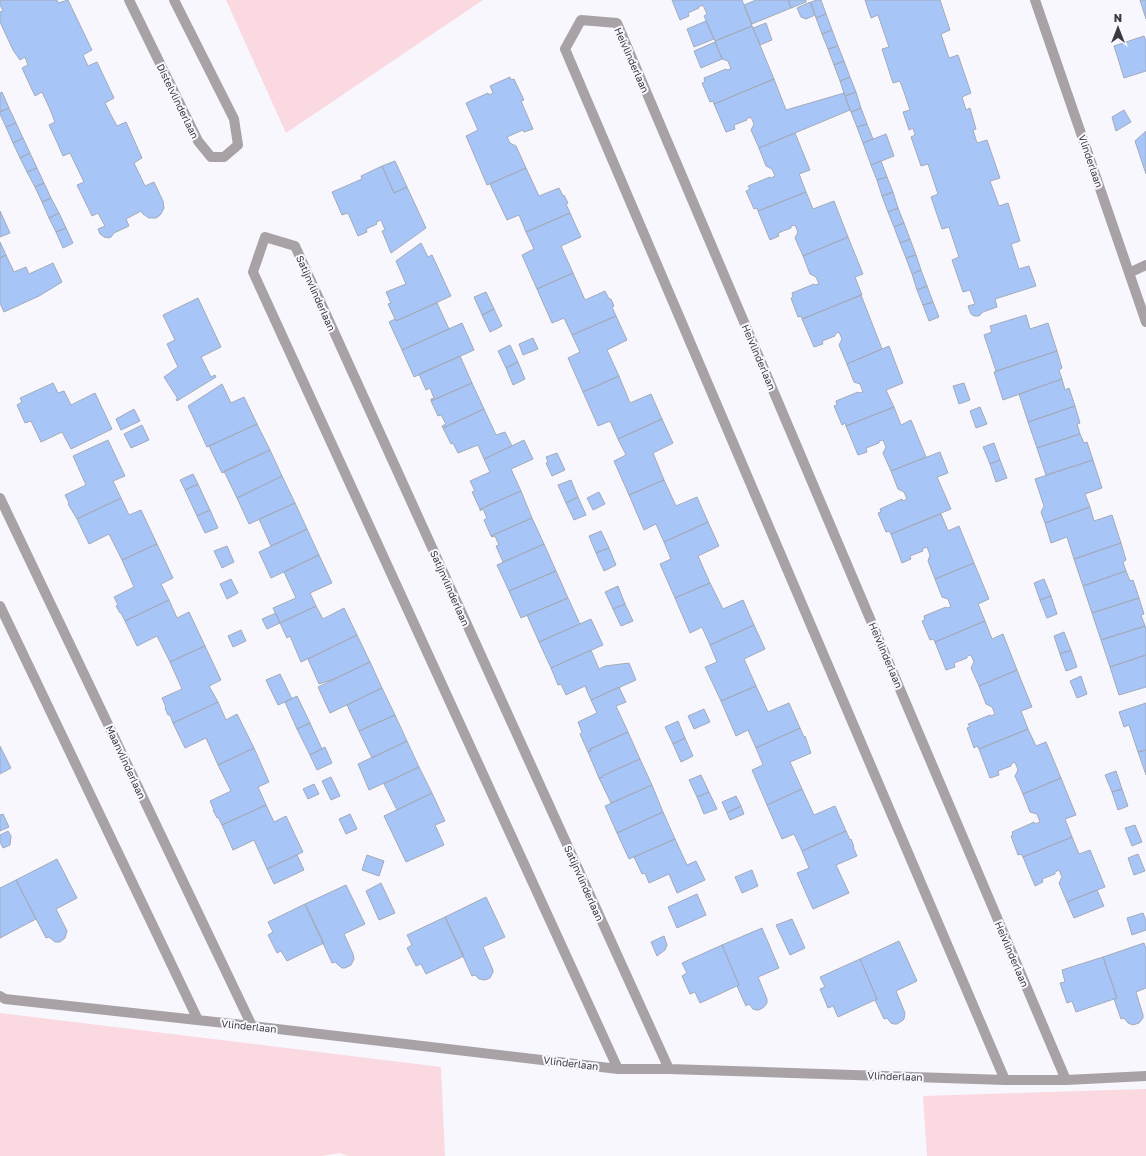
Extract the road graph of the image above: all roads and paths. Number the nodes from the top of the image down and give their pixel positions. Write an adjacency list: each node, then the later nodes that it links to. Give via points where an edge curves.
1 (128, 0): 2 (street, Distelvlinderlaan, via 198,142 211,157 224,157 238,145 234,119)
2 (174, 0)
3 (1035, 0): 5 (street, Vlinderlaan)
4 (1146, 265): 5 (street)
5 (1129, 272): 6 (street, Vlinderlaan)
6 (1146, 322)
7 (0, 498): 11 (street, Maanvlinderlaan)
8 (0, 606): 10 (street)
9 (0, 996): 10 (street, Vlinderlaan, via 4,999)
10 (198, 1020): 11 (street, Vlinderlaan)
11 (252, 1026): 12 (street, Vlinderlaan)
12 (618, 1069): 13 (street, Vlinderlaan); 13 (street, Satijnvlinderlaan, via 252,272 265,237 295,246)
13 (669, 1069): 15 (street, Vlinderlaan)
14 (1146, 1076): 16 (street, Vlinderlaan)
15 (1005, 1080): 16 (street, Vlinderlaan); 16 (street, Heivlinderlaan, via 566,49 581,20 617,23)
16 (1066, 1080)

